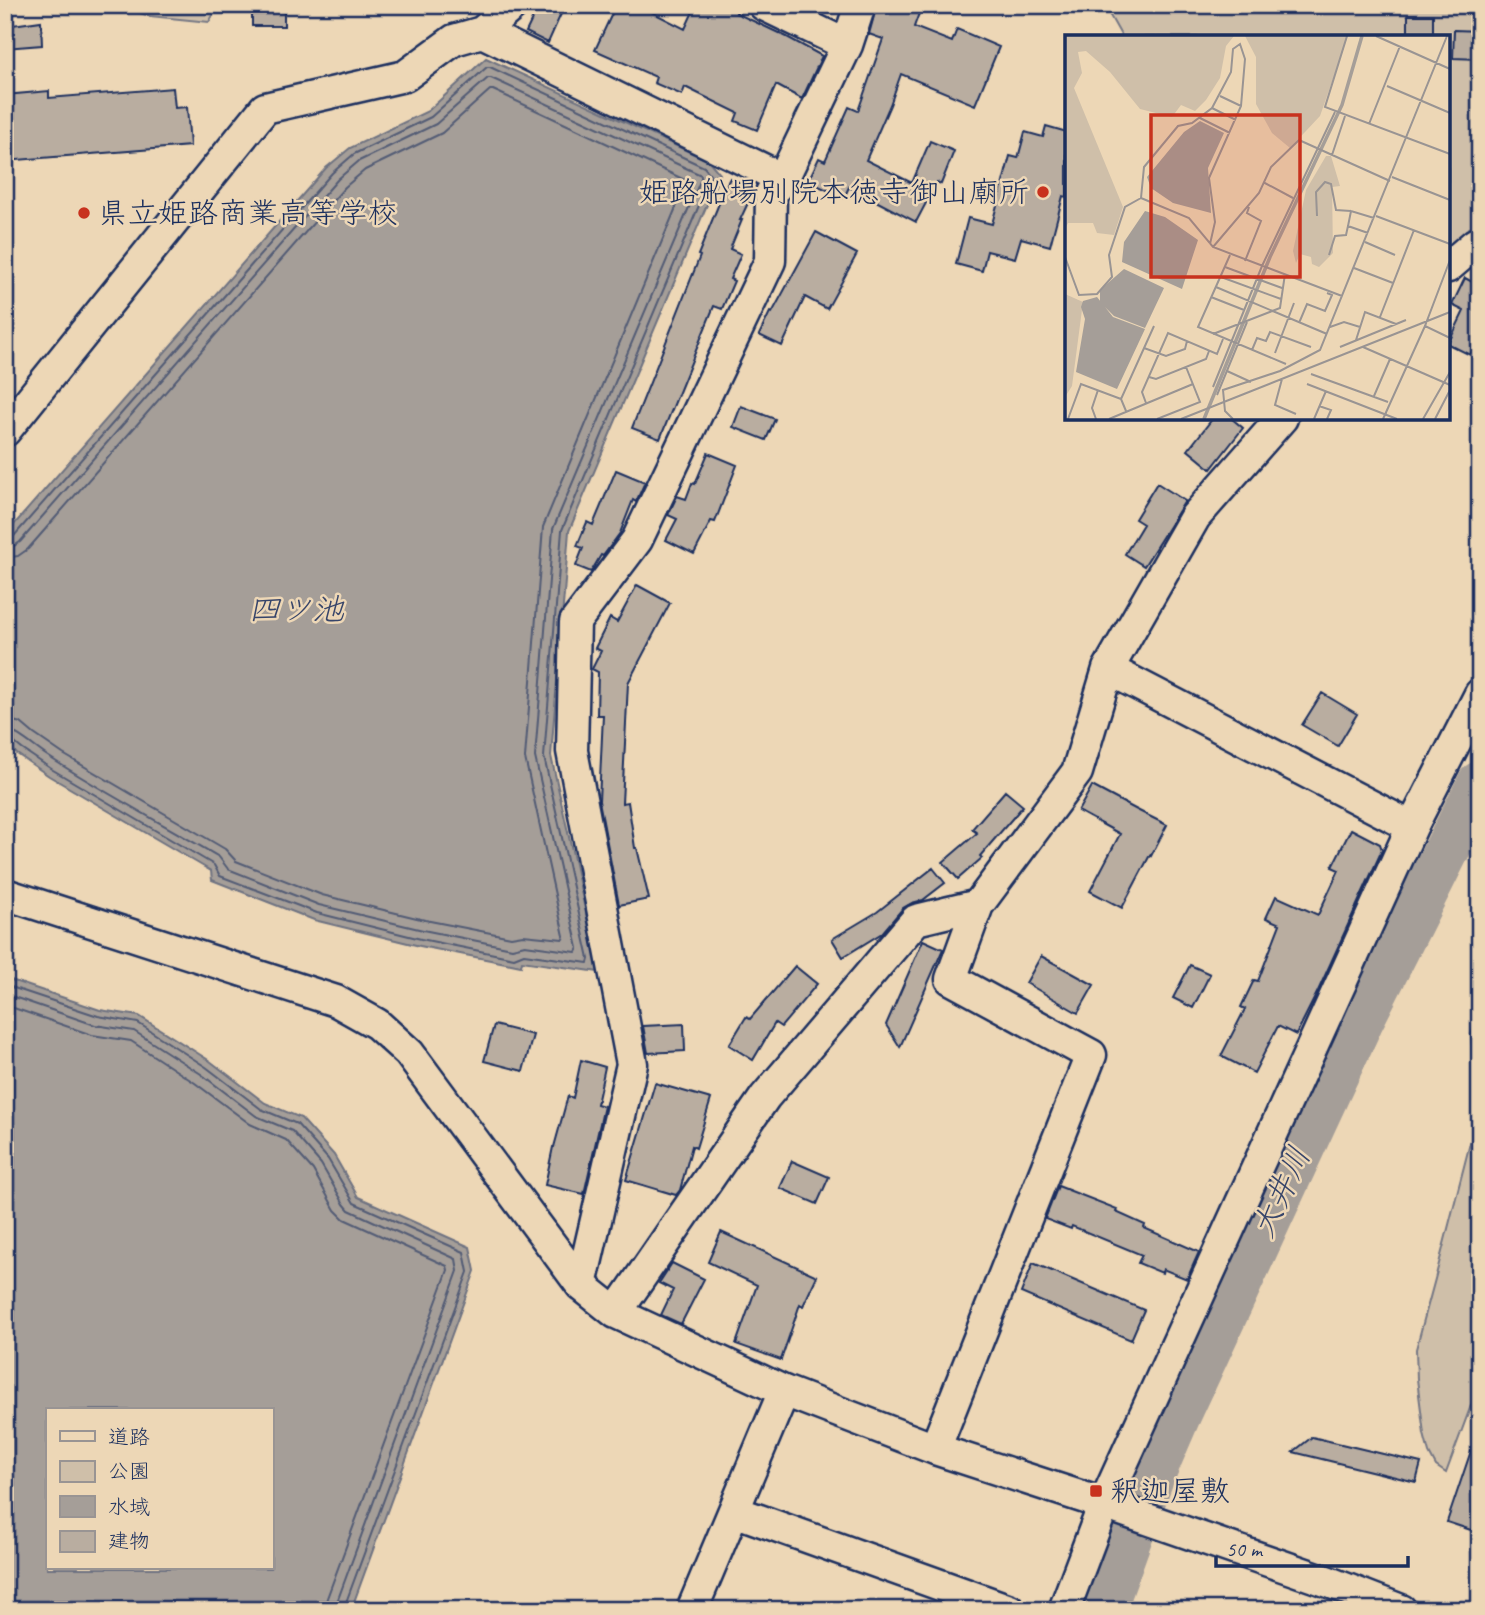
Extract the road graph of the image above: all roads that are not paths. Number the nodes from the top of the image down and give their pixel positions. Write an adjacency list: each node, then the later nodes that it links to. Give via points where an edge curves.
1 (513, 5): 4 (street)
2 (764, 5): 5 (street)
3 (860, 5): 5 (street)
4 (482, 32): 6 (street); 10 (street, via 453,40 405,76 265,108)
5 (847, 45): 6 (street)
6 (783, 179): 16 (street, via 771,193 770,261 637,540 575,622 572,751 632,1064)
7 (1480, 247): 8 (street, via 1475,244)
8 (1450, 265)
9 (1280, 420): 11 (street, via 1195,517)
10 (5, 431)
11 (1108, 668): 13 (street); 15 (street, via 1077,772)
12 (1480, 694): 13 (street)
13 (1412, 827): 20 (street)
14 (5, 894): 16 (street, via 336,1001 377,1024 409,1053)
15 (978, 905): 17 (street, via 916,920 765,1097); 19 (street, via 951,979 1091,1055)
16 (581, 1285): 17 (street)
17 (616, 1313): 18 (street)
18 (784, 1391): 19 (street); 21 (street)
19 (935, 1449): 20 (street)
20 (1104, 1504): 22 (street); 25 (street)
21 (734, 1511): 23 (street); 24 (street)
22 (1326, 1596): 26 (street)
23 (692, 1610)
24 (1010, 1610)
25 (1064, 1610)
26 (1401, 1610)

